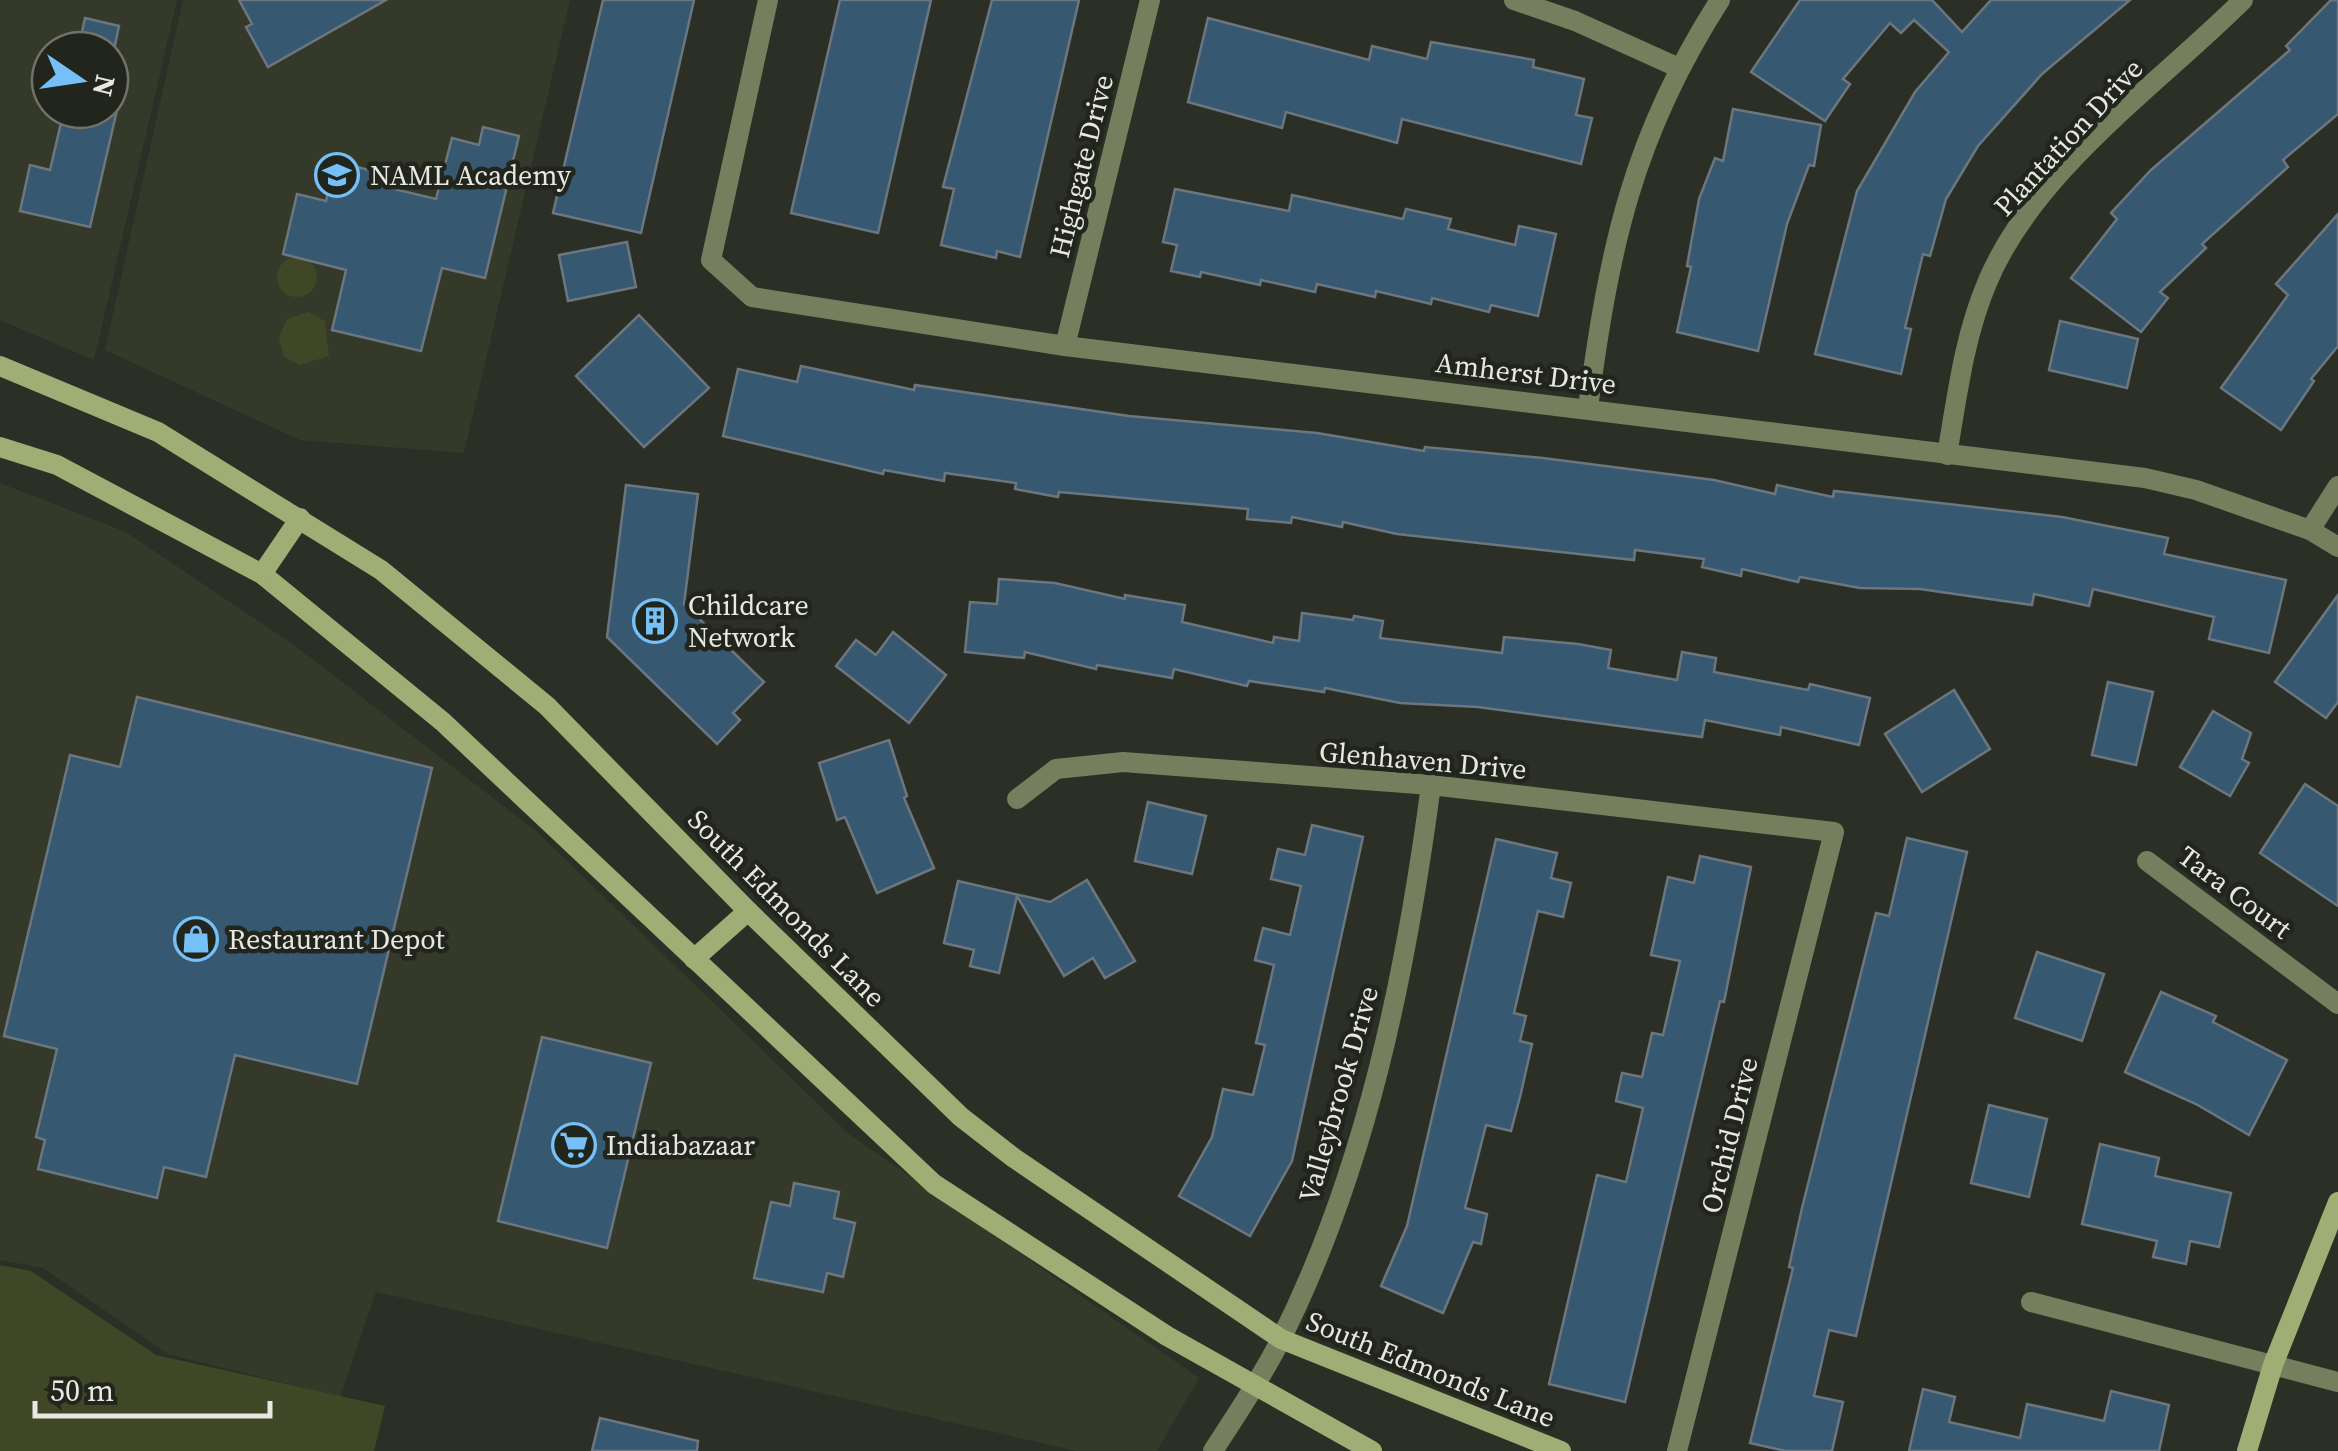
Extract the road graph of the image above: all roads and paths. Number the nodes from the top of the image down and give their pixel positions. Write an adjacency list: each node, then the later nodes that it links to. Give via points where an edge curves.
1 (768, 0): 7 (street, Amherst Drive, via 710,260 752,297)
2 (1150, 0): 7 (street, Highgate Drive)
3 (1514, 0): 6 (street)
4 (1720, 0): 6 (street)
5 (2243, 0): 11 (street, Plantation Drive, via 2137,96 2006,242 1967,342)
6 (1677, 67): 9 (street, via 1627,191 1603,294)
7 (1065, 346): 9 (street, Amherst Drive)
8 (0, 366): 13 (main road, South Edmonds Lane, via 158,432)
9 (1588, 408): 11 (street, Amherst Drive)
10 (0, 447): 16 (main road, via 57,465)
11 (1947, 455): 14 (street, Amherst Drive, via 2145,478)
12 (2338, 486): 14 (street)
13 (300, 518): 16 (main road); 21 (main road, South Edmonds Lane, via 381,570 547,706)
14 (2310, 530): 15 (street, Amherst Drive)
15 (2338, 548)
16 (262, 574): 22 (main road, via 443,722)
17 (1431, 786): 18 (street, Glenhaven Drive, via 1122,762 1056,768); 19 (street, Glenhaven Drive); 26 (street, Valleybrook Drive, via 1402,966 1358,1144)
18 (1016, 799)
19 (1834, 832): 33 (street, Orchid Drive)
20 (2147, 861): 23 (street, Tara Court)
21 (748, 910): 22 (main road); 26 (main road, South Edmonds Lane, via 962,1117)
22 (694, 959): 29 (main road, via 962,1206)
23 (2338, 1004)
24 (2338, 1202): 27 (main road)
25 (2031, 1302): 27 (street)
26 (1281, 1340): 29 (street, Valleybrook Drive); 32 (main road, South Edmonds Lane)
27 (2273, 1365): 28 (street); 34 (main road)
28 (2338, 1382)
29 (1255, 1386): 30 (street, Valleybrook Drive); 31 (main road)
30 (1213, 1451)
31 (1372, 1451)
32 (1561, 1451)
33 (1677, 1451)
34 (2247, 1451)

